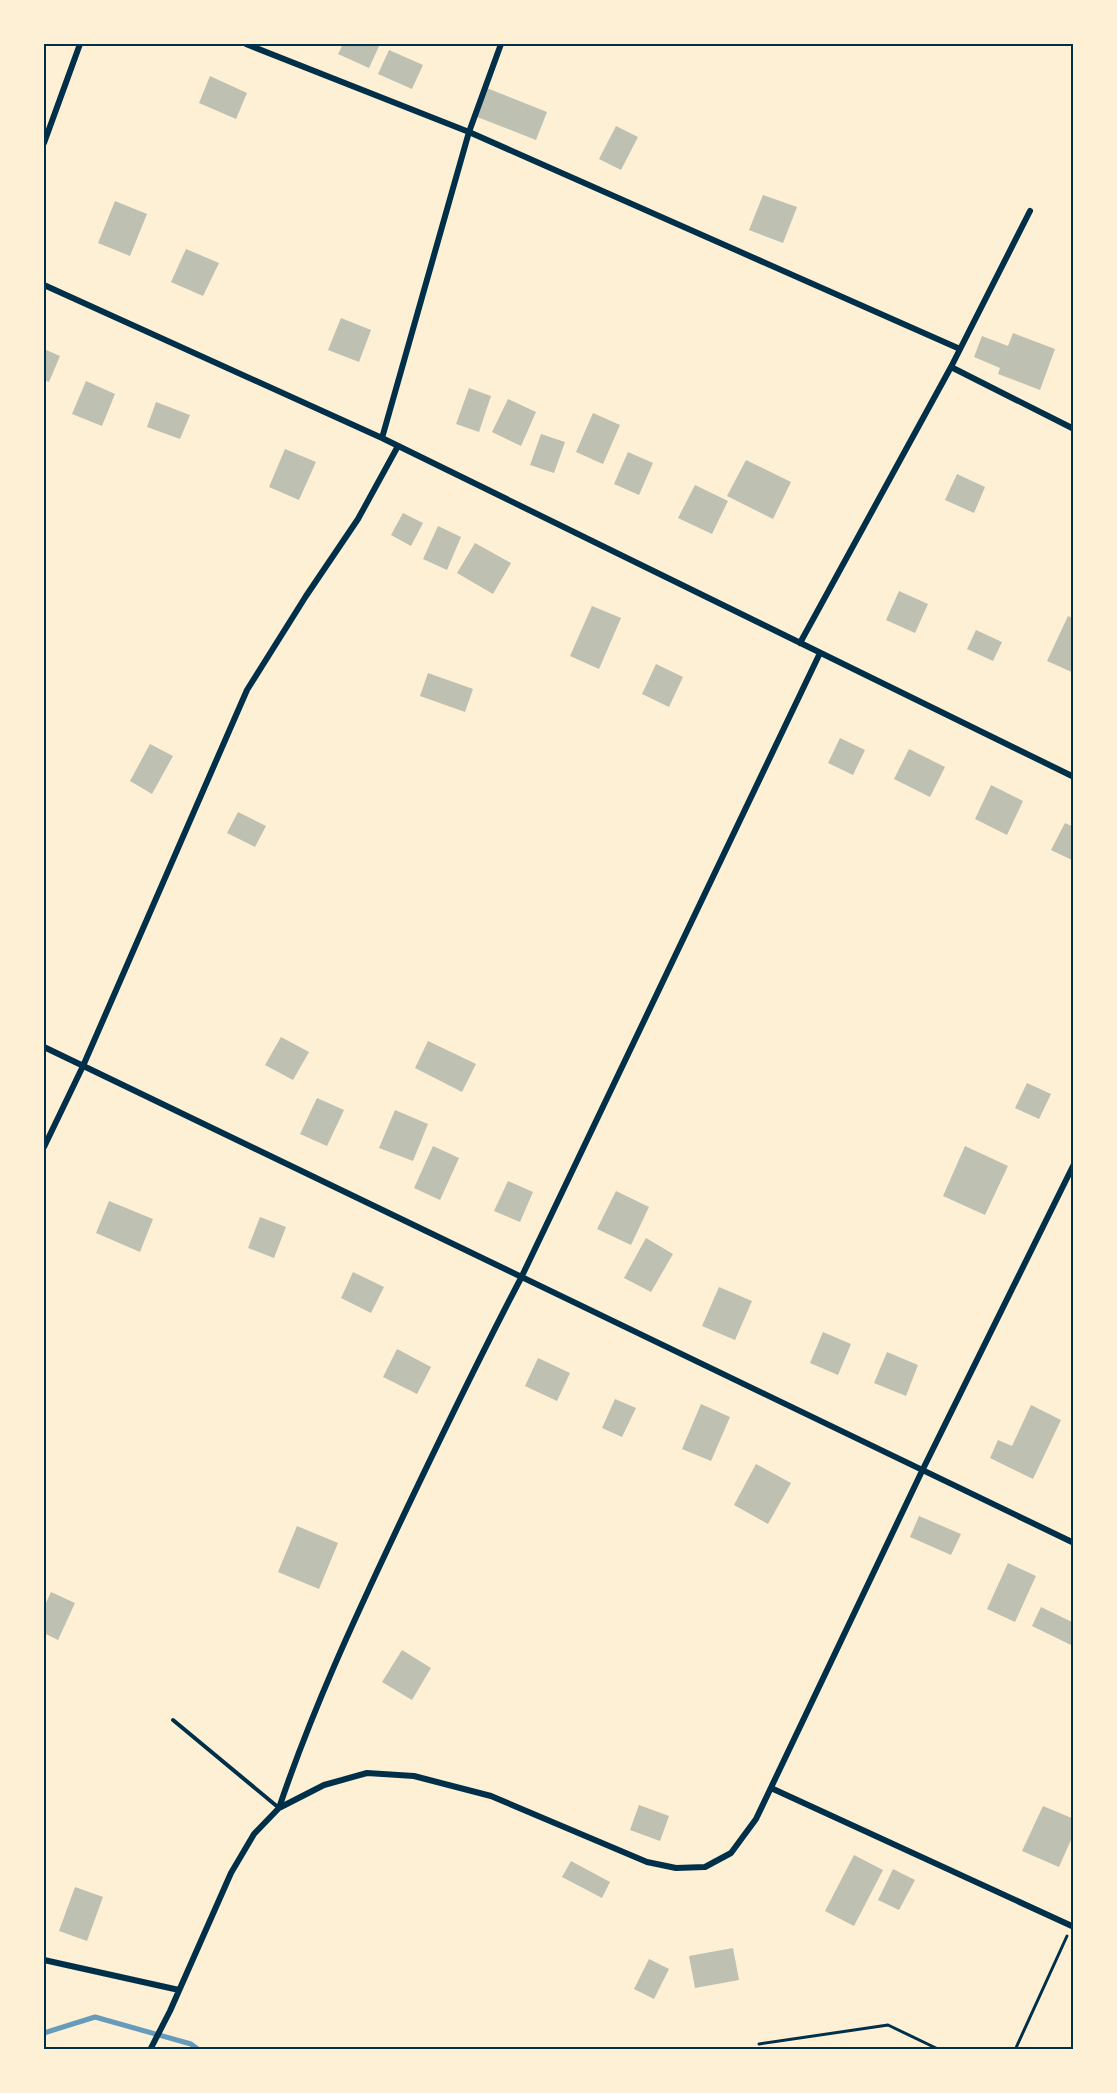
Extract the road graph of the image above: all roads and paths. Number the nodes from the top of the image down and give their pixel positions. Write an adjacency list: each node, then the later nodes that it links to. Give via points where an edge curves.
1 (80, 44): 5 (street)
2 (246, 44): 4 (street)
3 (501, 44): 4 (street)
4 (469, 132): 8 (street); 11 (street)
5 (44, 143)
6 (1030, 211): 8 (street)
7 (44, 285): 11 (street)
8 (960, 349): 9 (street)
9 (951, 367): 10 (street); 13 (street)
10 (1074, 429)
11 (382, 438): 12 (street)
12 (398, 446): 13 (street); 17 (street, via 358,519 247,690)
13 (800, 643): 14 (street)
14 (820, 653): 15 (street); 20 (street)
15 (1074, 777)
16 (44, 1047): 17 (street)
17 (83, 1066): 18 (street); 20 (street)
18 (44, 1147)
19 (1074, 1164): 21 (street)
20 (521, 1278): 21 (street); 25 (street, via 472,1370 343,1642)
21 (922, 1472): 22 (street); 24 (street)
22 (1074, 1543)
23 (173, 1720): 25 (lane)
24 (771, 1788): 25 (street, via 756,1819 731,1853 705,1867 676,1868 647,1862 491,1796 414,1776 367,1773 324,1785); 26 (street)
25 (279, 1808): 28 (street, via 254,1834 231,1873)
26 (1072, 1927): 32 (path)
27 (44, 1960): 28 (street)
28 (179, 1990): 30 (street)
29 (759, 2044): 31 (path, via 888,2025)
30 (150, 2049)
31 (940, 2049)
32 (1015, 2049)

